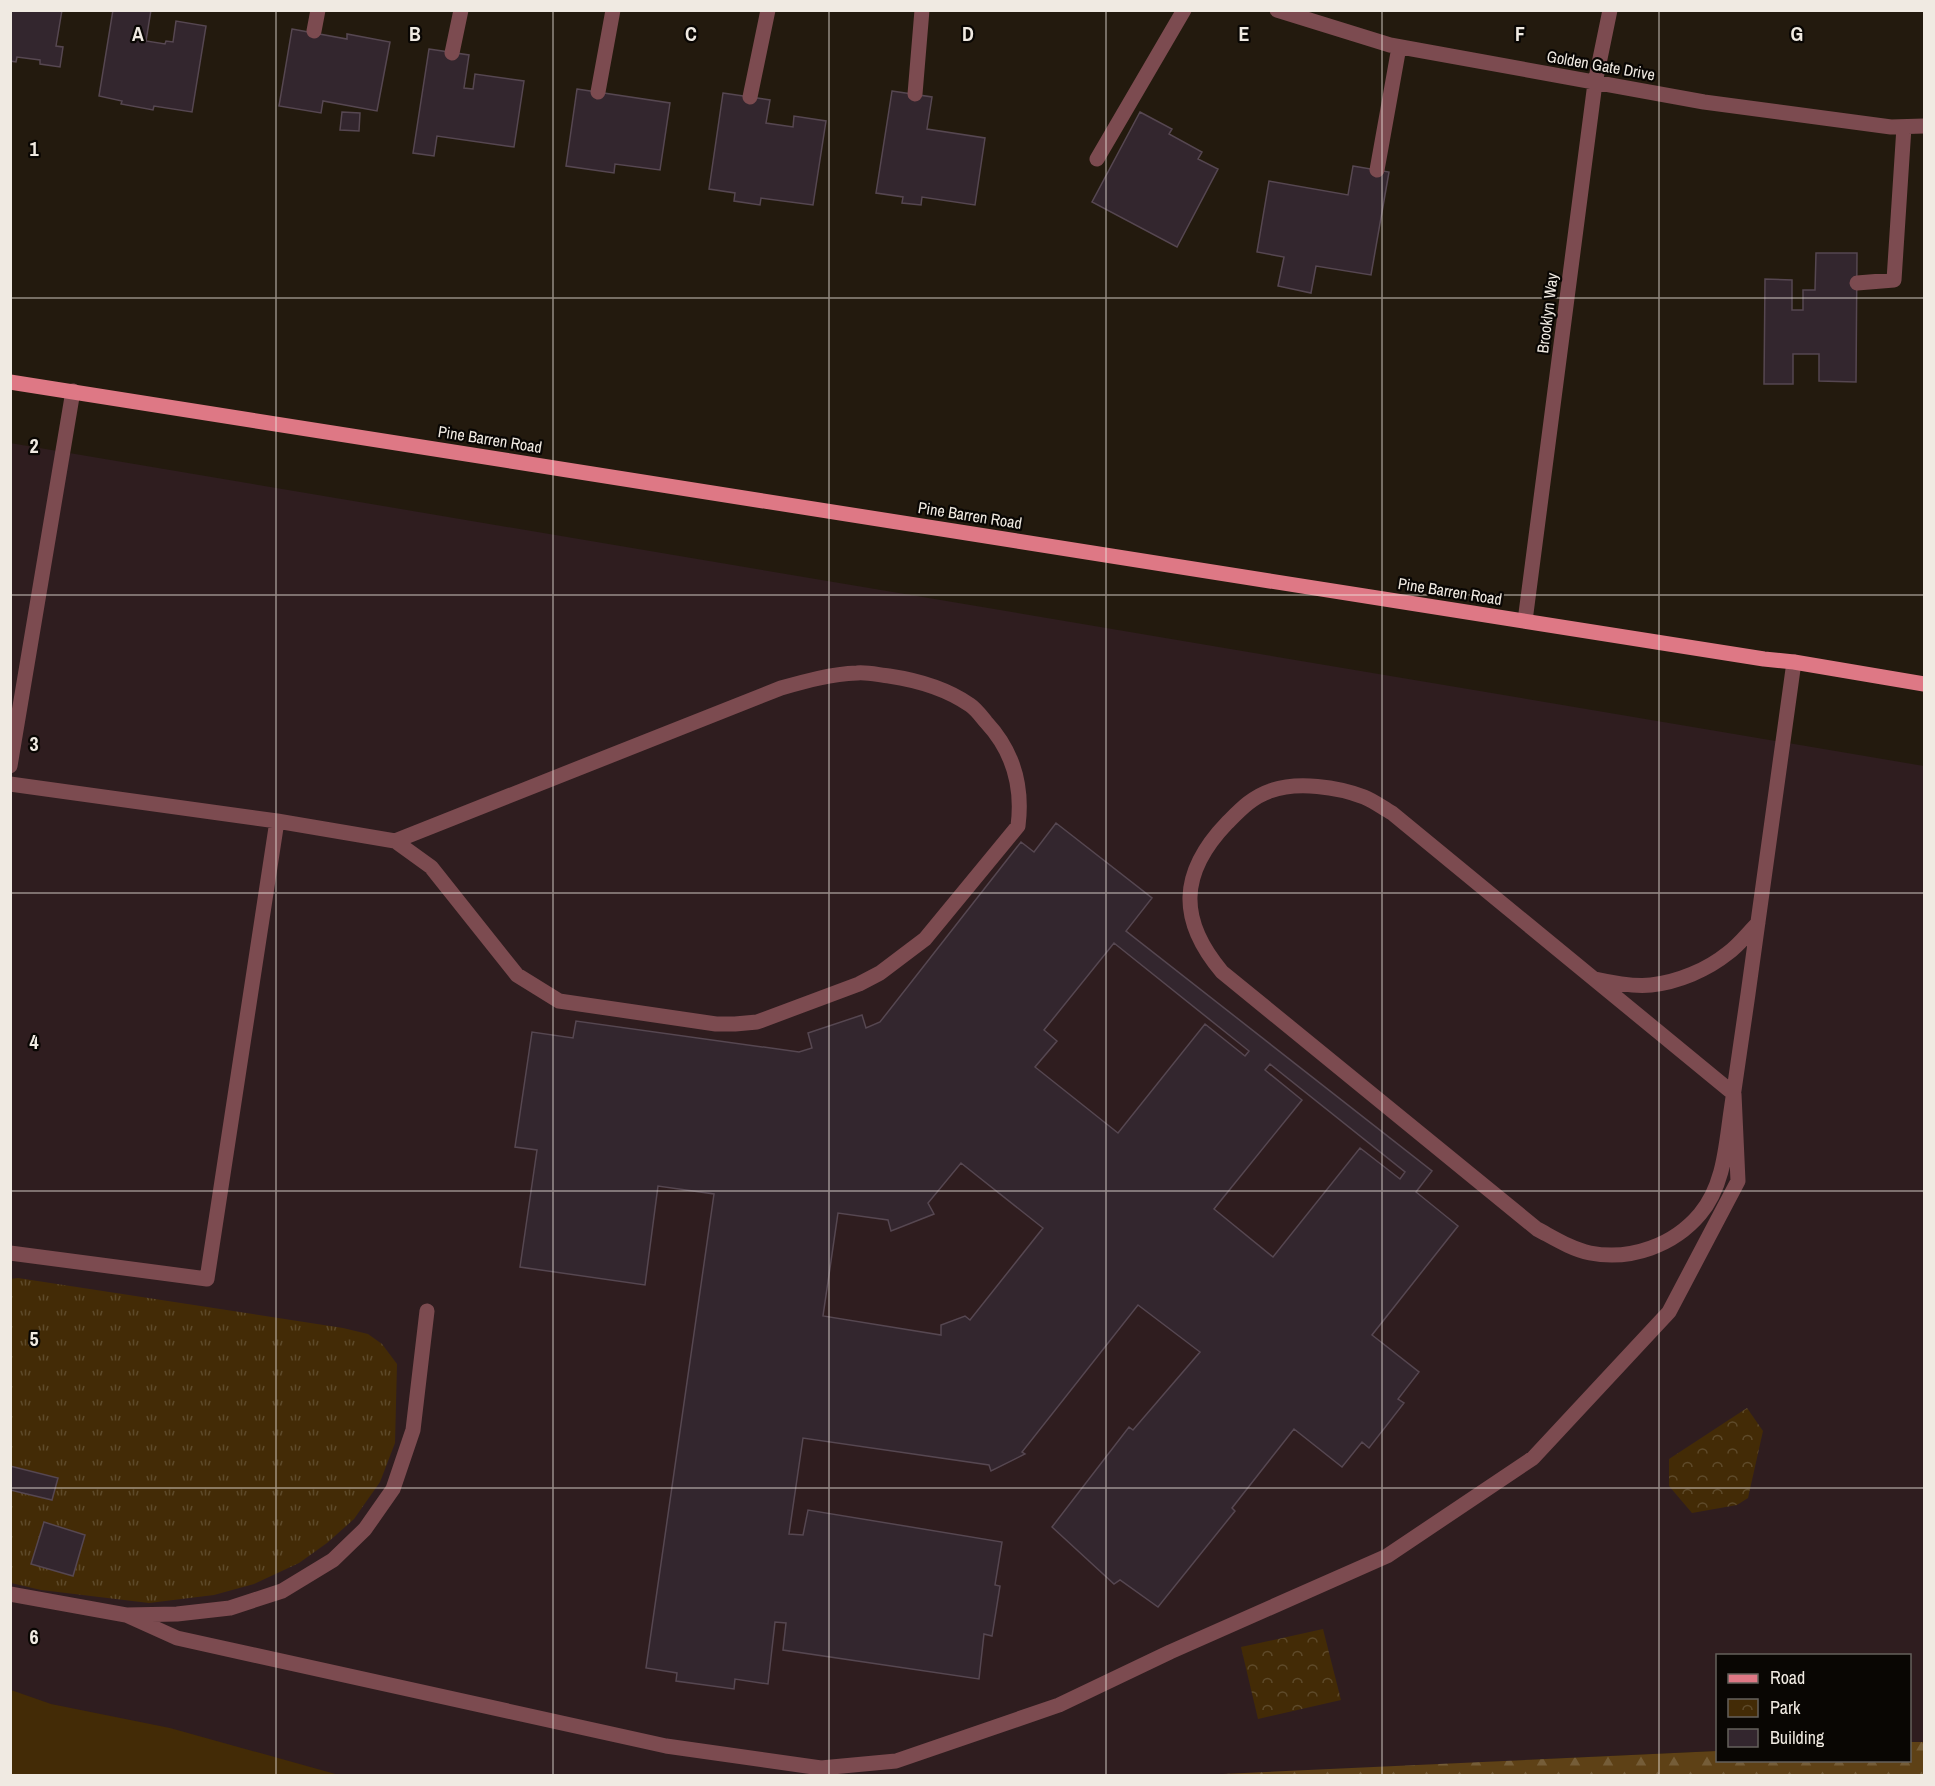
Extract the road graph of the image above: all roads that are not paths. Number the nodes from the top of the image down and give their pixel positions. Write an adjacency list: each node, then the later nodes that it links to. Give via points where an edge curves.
1 (318, 10): 9 (street)
2 (461, 10): 11 (street)
3 (613, 10): 13 (street)
4 (768, 10): 15 (street)
5 (922, 10): 14 (street)
6 (1184, 10): 18 (street)
7 (1277, 10): 10 (street, Golden Gate Drive)
8 (1611, 10): 12 (street, Brooklyn Way)
9 (314, 31)
10 (1398, 47): 12 (street, Golden Gate Drive); 19 (street)
11 (452, 53)
12 (1595, 83): 17 (street, Golden Gate Drive, via 1704,102); 23 (street, Brooklyn Way)
13 (598, 92)
14 (915, 94)
15 (750, 97)
16 (1924, 126): 17 (street, Golden Gate Drive)
17 (1904, 127): 20 (street, via 1894,280)
18 (1096, 159)
19 (1377, 170)
20 (1857, 283)
21 (10, 382): 22 (main road, Pine Barren Road)
22 (73, 391): 23 (main road, Pine Barren Road); 26 (street)
23 (1525, 621): 24 (main road, Pine Barren Road)
24 (1794, 662): 25 (main road, Pine Barren Road); 30 (street)
25 (1924, 684)
26 (10, 766)
27 (10, 784): 28 (street)
28 (277, 821): 29 (street); 33 (street, via 207,1280)
29 (395, 841): 29 (street, via 781,688 859,672 909,679 971,705 1006,750 1018,778 1021,807 1018,826 925,939 900,959 858,984 757,1022 735,1024 559,1001 517,975 430,867)
30 (1758, 923): 31 (street, via 1709,967 1679,979 1650,986); 32 (street)
31 (1594, 979): 32 (street); 32 (street, via 1392,813 1366,798 1334,789 1300,786 1271,790 1247,803 1198,860 1191,882 1189,904 1195,927 1207,955 1222,972 1537,1229 1563,1243 1591,1253 1621,1255 1652,1249 1677,1235 1701,1213 1715,1189)
32 (1734, 1094): 36 (street, via 1738,1181 1669,1312 1533,1458 1387,1556 1059,1705 896,1761 820,1768 666,1746 177,1638)
33 (10, 1253)
34 (427, 1311): 36 (street, via 413,1430 393,1489 365,1529 333,1560 282,1591 230,1608)
35 (10, 1594): 36 (street)
36 (126, 1615)

